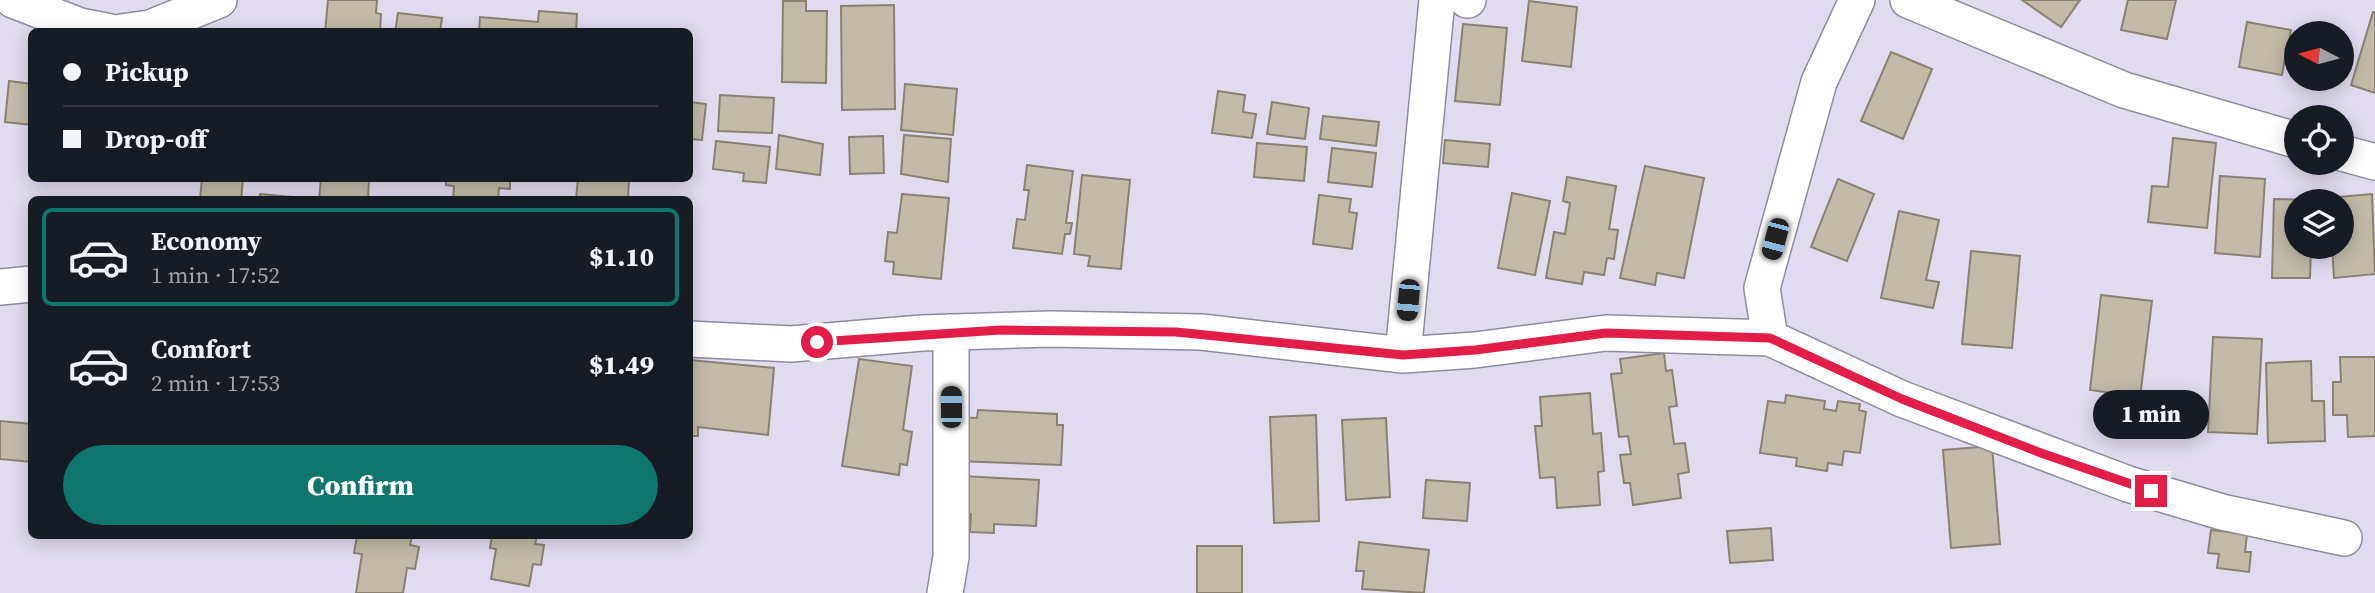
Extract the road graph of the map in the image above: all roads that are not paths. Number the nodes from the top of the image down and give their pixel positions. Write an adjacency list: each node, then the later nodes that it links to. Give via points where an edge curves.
1 (13, 0): 6 (street)
2 (219, 0): 7 (street)
3 (1437, 0): 16 (street)
4 (1857, 0): 14 (street, via 1819,82 1762,288)
5 (1908, 0): 8 (street, via 2124,90)
6 (90, 28)
7 (150, 28)
8 (2284, 137)
9 (2354, 156): 10 (street)
10 (2375, 162)
11 (28, 284): 12 (street)
12 (0, 287)
13 (951, 332): 15 (street, via 791,344); 16 (street, via 1202,332); 18 (street, via 951,557)
14 (1770, 338): 16 (street, via 1606,333); 17 (street, via 1902,399 2128,484 2222,512)
15 (693, 339)
16 (1403, 355)
17 (2344, 538)
18 (946, 593)

